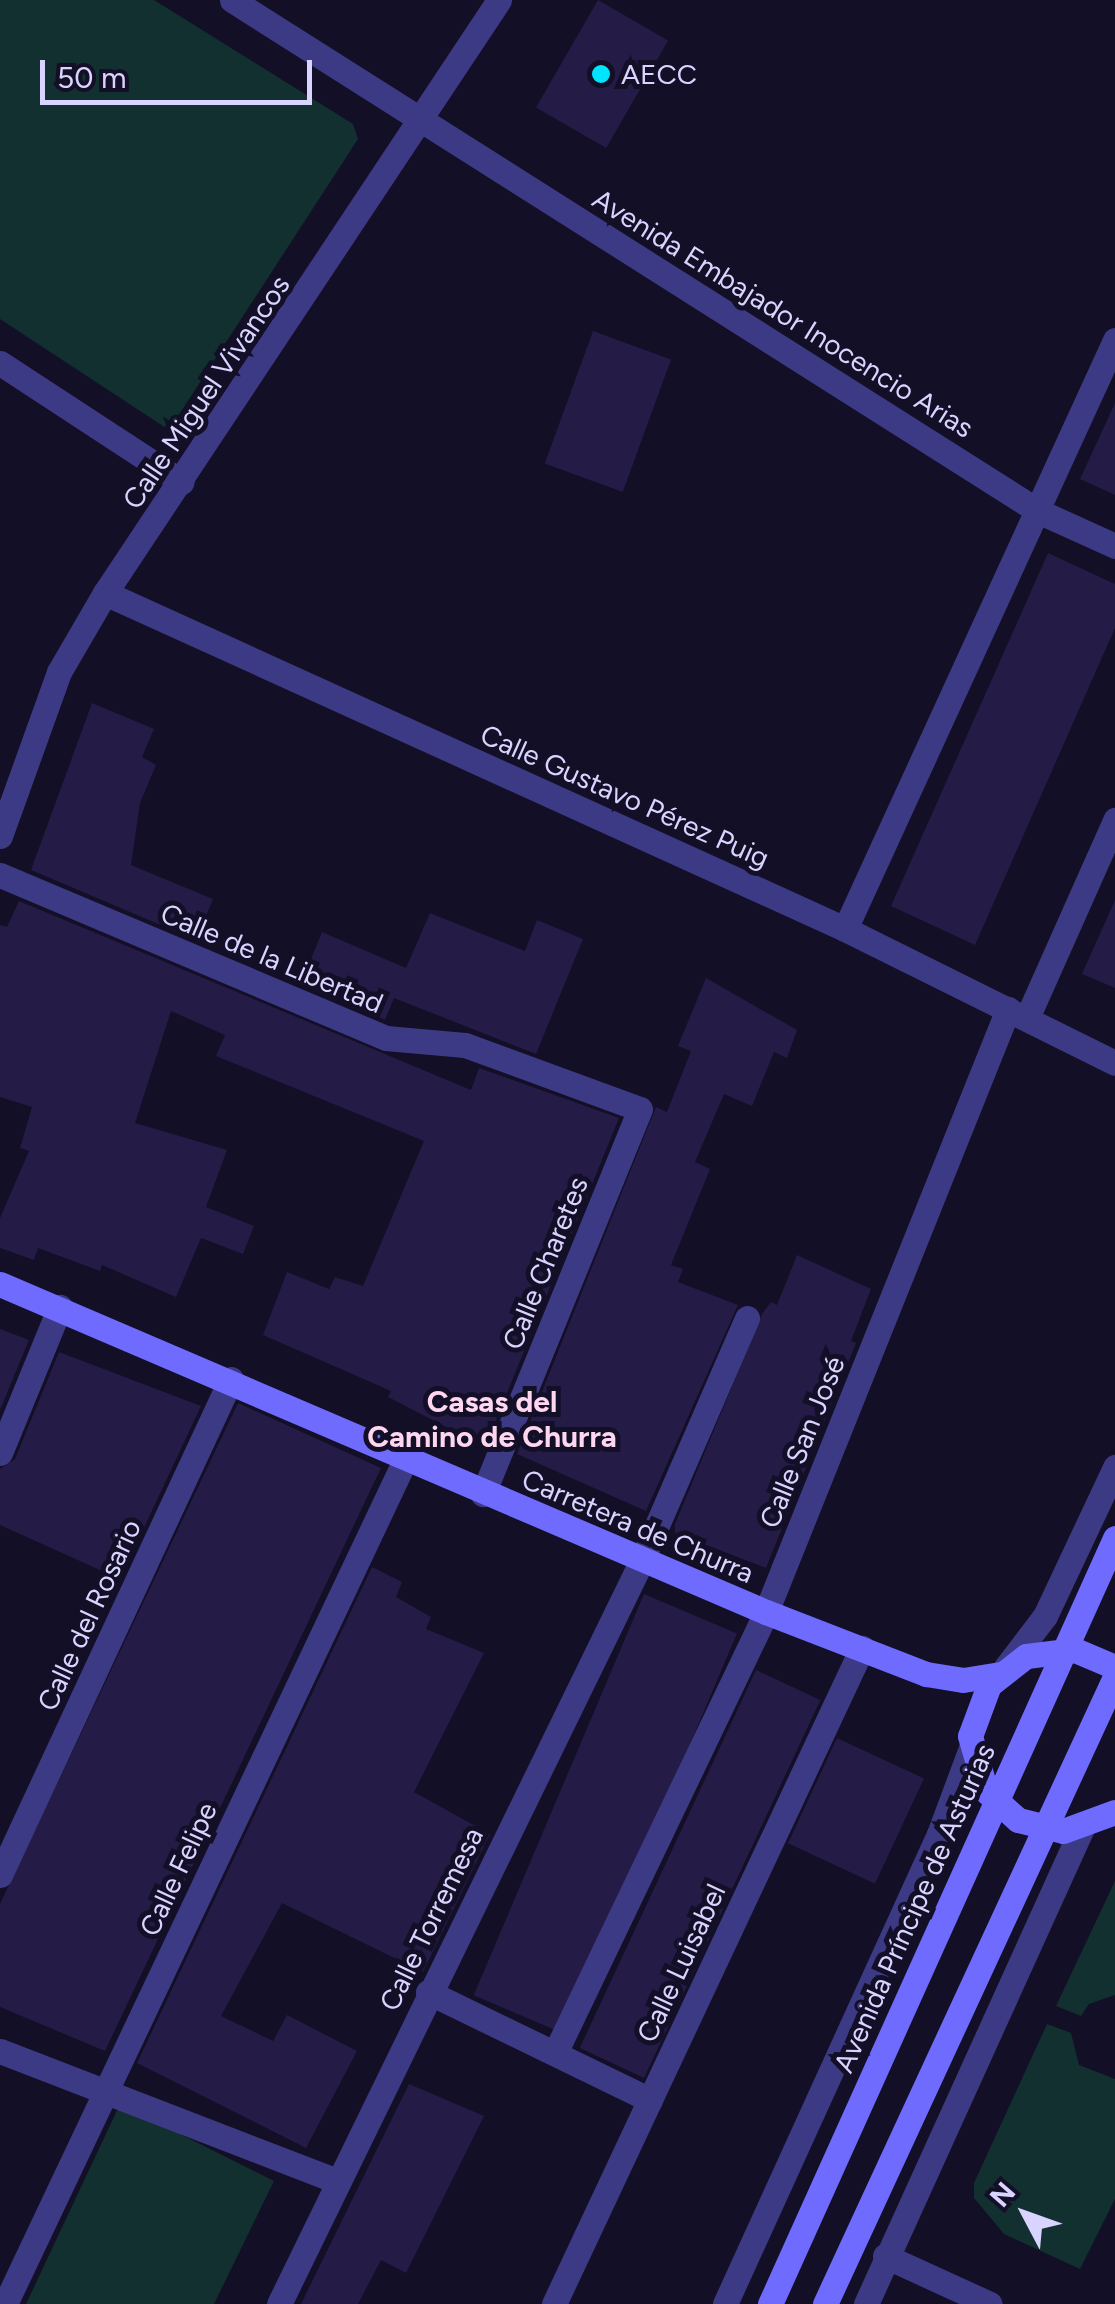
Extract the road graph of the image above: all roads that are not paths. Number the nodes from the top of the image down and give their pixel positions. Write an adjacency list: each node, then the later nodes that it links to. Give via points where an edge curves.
1 (232, 0): 3 (street, Avenida Embajador Inocencio Arias)
2 (500, 0): 3 (street, Calle Miguel Vivancos)
3 (424, 120): 6 (street, Calle Miguel Vivancos); 7 (street, Avenida Embajador Inocencio Arias)
4 (1115, 340): 7 (street)
5 (0, 363): 6 (street)
6 (182, 482): 9 (street, Calle Miguel Vivancos)
7 (1038, 510): 8 (street, Avenida Embajador Inocencio Arias); 13 (street)
8 (1115, 546)
9 (105, 593): 11 (street, Calle Miguel Vivancos, via 59,672); 13 (street, Calle Gustavo Pérez Puig)
10 (1115, 820): 14 (street, Calle San José)
11 (0, 836)
12 (0, 875): 16 (street, Calle de la Libertad, via 386,1038 464,1045)
13 (845, 929): 14 (street, Calle Gustavo Pérez Puig)
14 (1018, 1014): 15 (street, Calle Gustavo Pérez Puig); 27 (street, Calle San José)
15 (1115, 1064)
16 (640, 1110): 24 (street, Calle Charetes)
17 (0, 1284): 18 (main road, Carretera de Churra)
18 (60, 1307): 20 (main road, Carretera de Churra); 21 (street)
19 (747, 1318): 26 (street, Calle Torremesa)
20 (232, 1380): 22 (main road, Carretera de Churra); 39 (street, Calle del Rosario)
21 (0, 1453)
22 (405, 1460): 24 (main road, Carretera de Churra); 43 (street, Calle Felipe)
23 (1115, 1466): 31 (street, via 1044,1616)
24 (482, 1494): 26 (main road, Carretera de Churra)
25 (1115, 1538): 29 (main road, Avenida Príncipe de Asturias)
26 (641, 1562): 27 (main road, Carretera de Churra); 40 (street, Calle Torremesa)
27 (766, 1612): 28 (main road, Carretera de Churra); 42 (street, Calle San José)
28 (862, 1648): 32 (main road, Carretera de Churra); 44 (street, Calle Luisabel)
29 (1064, 1649): 30 (main road); 31 (main road, Carretera de Churra, via 1026,1656); 35 (main road, Avenida Príncipe de Asturias)
30 (1115, 1666)
31 (1002, 1671): 32 (main road, Carretera de Churra, via 963,1680); 34 (main road)
32 (926, 1674): 34 (main road, Carretera de Churra)
33 (1115, 1677): 37 (main road)
34 (971, 1736): 35 (main road, Carretera de Churra); 50 (street, via 939,1834)
35 (995, 1803): 37 (main road); 51 (main road, Avenida Príncipe de Asturias)
36 (1115, 1812): 38 (main road)
37 (1043, 1828): 38 (main road); 52 (main road)
38 (1082, 1828): 46 (street)
39 (0, 1875)
40 (428, 1992): 42 (street); 45 (street, Calle Torremesa)
41 (0, 2051): 43 (street)
42 (554, 2053): 44 (street)
43 (106, 2092): 45 (street); 47 (street, Calle Felipe)
44 (650, 2100): 49 (street, Calle Luisabel)
45 (336, 2180): 48 (street, Calle Torremesa)
46 (885, 2256): 53 (street); 54 (street)
47 (5, 2304)
48 (279, 2304)
49 (554, 2304)
50 (725, 2304)
51 (770, 2304)
52 (825, 2304)
53 (866, 2304)
54 (990, 2304)

